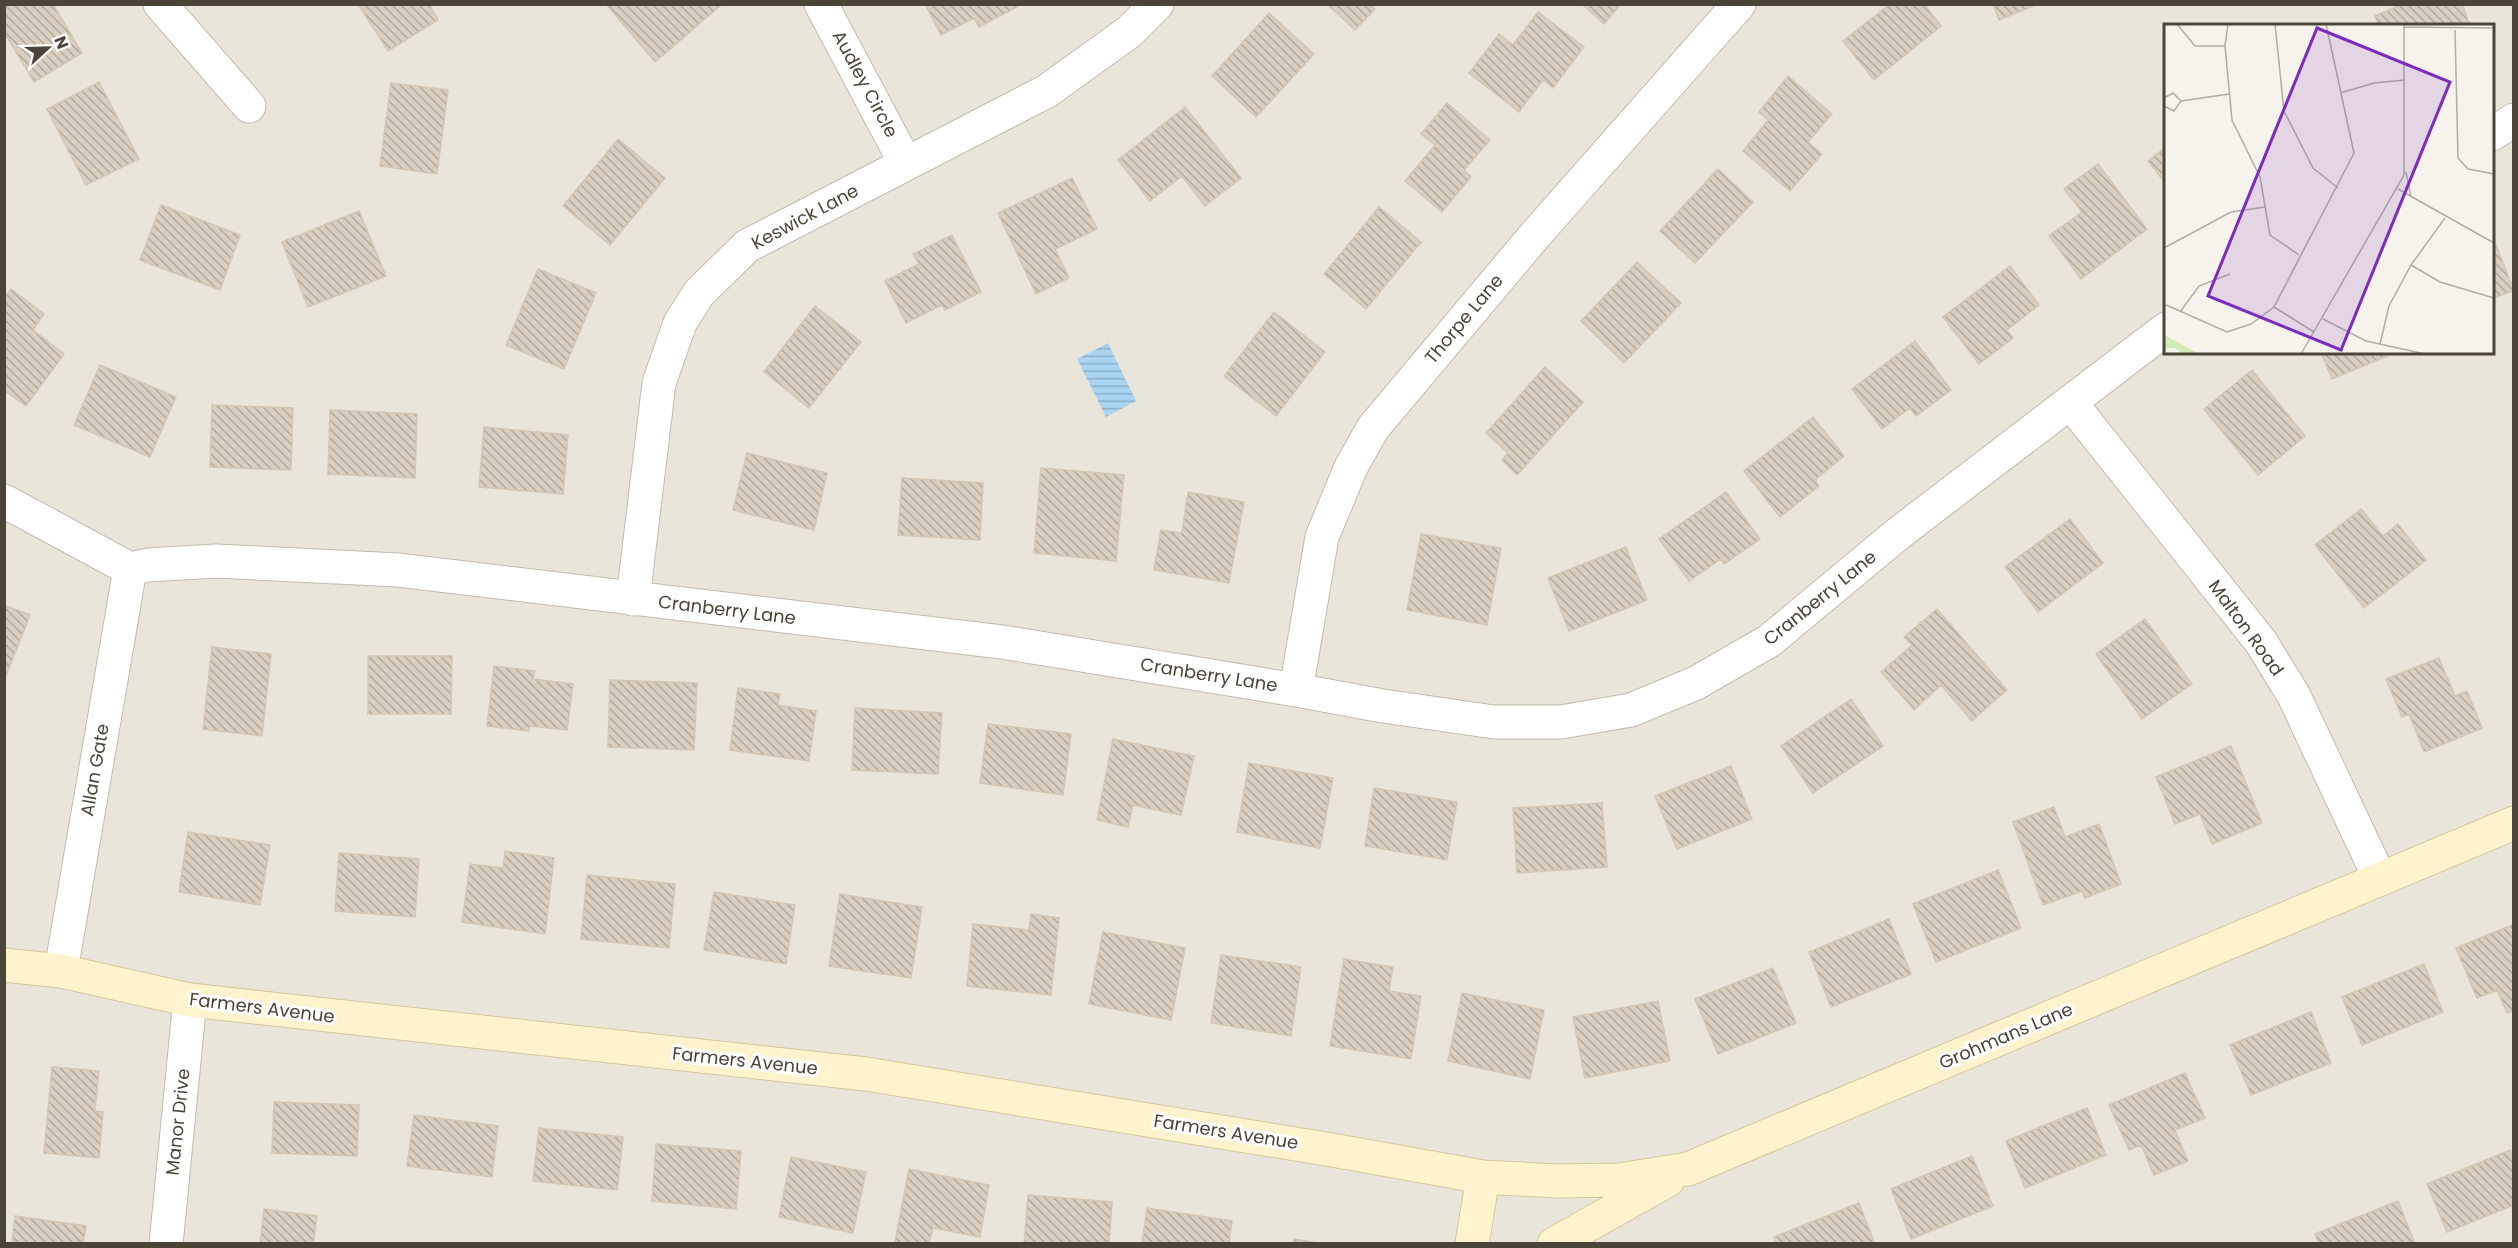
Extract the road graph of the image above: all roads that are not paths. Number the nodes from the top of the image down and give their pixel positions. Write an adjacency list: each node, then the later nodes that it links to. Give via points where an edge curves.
1 (160, 4): 5 (street)
2 (821, 4): 8 (street, Audley Circle)
3 (1157, 4): 8 (street, Keswick Lane, via 1129,32 1047,91)
4 (1738, 4): 14 (street, Thorpe Lane, via 1536,234 1373,428 1351,467 1322,537)
5 (249, 106)
6 (2514, 120): 7 (street)
7 (2494, 133)
8 (906, 164): 13 (street, Keswick Lane, via 747,246 699,294 680,323 658,383)
9 (2164, 331): 10 (street, Cranberry Lane)
10 (2070, 402): 14 (street, Cranberry Lane, via 1899,533 1769,641 1696,683 1631,710 1561,722 1494,722); 16 (street, Malton Road, via 2261,642 2294,696)
11 (4, 501): 12 (street)
12 (130, 569): 13 (street, Cranberry Lane, via 216,561 398,570); 18 (street, Allan Gate)
13 (633, 599): 14 (street, Cranberry Lane, via 1002,642)
14 (1296, 690)
15 (2514, 823): 16 (street, Grohmans Lane)
16 (2380, 879): 20 (street, Grohmans Lane)
17 (4, 965): 18 (street, Farmers Avenue)
18 (61, 971): 19 (street, Farmers Avenue)
19 (190, 1000): 21 (street, Farmers Avenue, via 866,1074); 22 (street, Manor Drive)
20 (1689, 1169): 21 (street, Grohmans Lane, via 1619,1180); 24 (street)
21 (1483, 1177): 23 (street)
22 (166, 1244)
23 (1472, 1244)
24 (1554, 1244)

